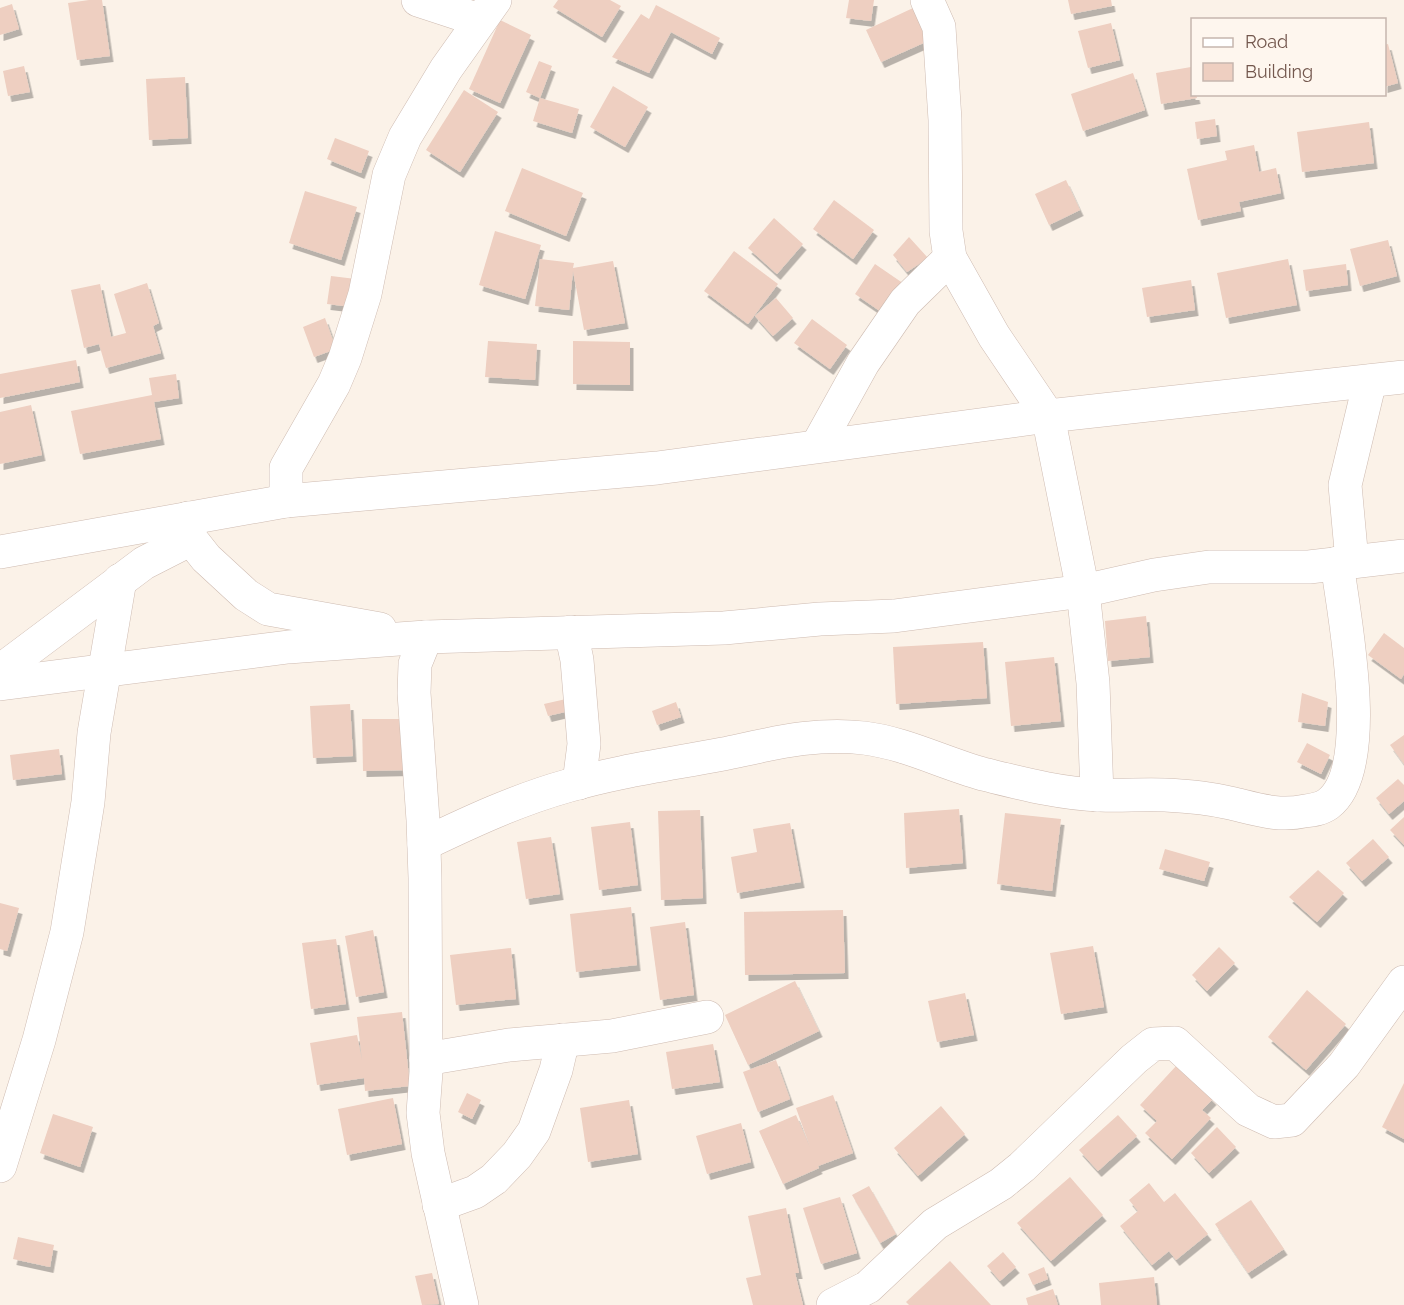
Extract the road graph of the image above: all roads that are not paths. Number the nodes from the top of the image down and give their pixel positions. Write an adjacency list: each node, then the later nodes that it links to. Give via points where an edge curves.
1 (418, 0): 3 (street)
2 (927, 0): 4 (street, via 939,27)
3 (487, 10): 9 (street, via 405,137 393,166 365,294 345,358 286,468)
4 (950, 258): 7 (street, via 994,336); 8 (street, via 905,302 863,363)
5 (1404, 378): 6 (street)
6 (1370, 381): 7 (street); 13 (street, via 1345,485)
7 (1048, 416): 8 (street); 15 (street)
8 (817, 447): 9 (street, via 657,468)
9 (286, 501): 10 (street)
10 (189, 529): 11 (street); 14 (street); 17 (street, via 206,558 246,596 268,609)
11 (0, 552)
12 (1404, 556): 13 (street)
13 (1344, 562): 15 (street, via 1309,567 1209,567); 22 (street, via 1353,743 1342,788 1329,803 1313,810 1276,814 1203,798)
14 (120, 580): 18 (street); 19 (street)
15 (1083, 591): 16 (street, via 894,616 724,628); 22 (street, via 1093,683)
16 (571, 632): 17 (street); 21 (street, via 584,744)
17 (426, 637): 18 (street, via 288,647); 23 (street, via 414,664)
18 (105, 670): 20 (street); 28 (street, via 67,932)
19 (0, 671)
20 (0, 684)
21 (579, 783): 22 (street, via 780,741 836,736 867,738 986,774); 23 (street, via 514,804)
22 (1097, 795)
23 (424, 844): 27 (street)
24 (1404, 982): 31 (street, via 1344,1065 1292,1120 1274,1122 1248,1110 1174,1043 1153,1044 1002,1184 935,1224 867,1287)
25 (707, 1017): 26 (street, via 612,1036)
26 (563, 1040): 27 (street); 29 (street, via 534,1131 517,1155 475,1192)
27 (426, 1059): 29 (street, via 423,1113)
28 (0, 1166)
29 (439, 1205): 30 (street)
30 (462, 1305)
31 (833, 1305)

